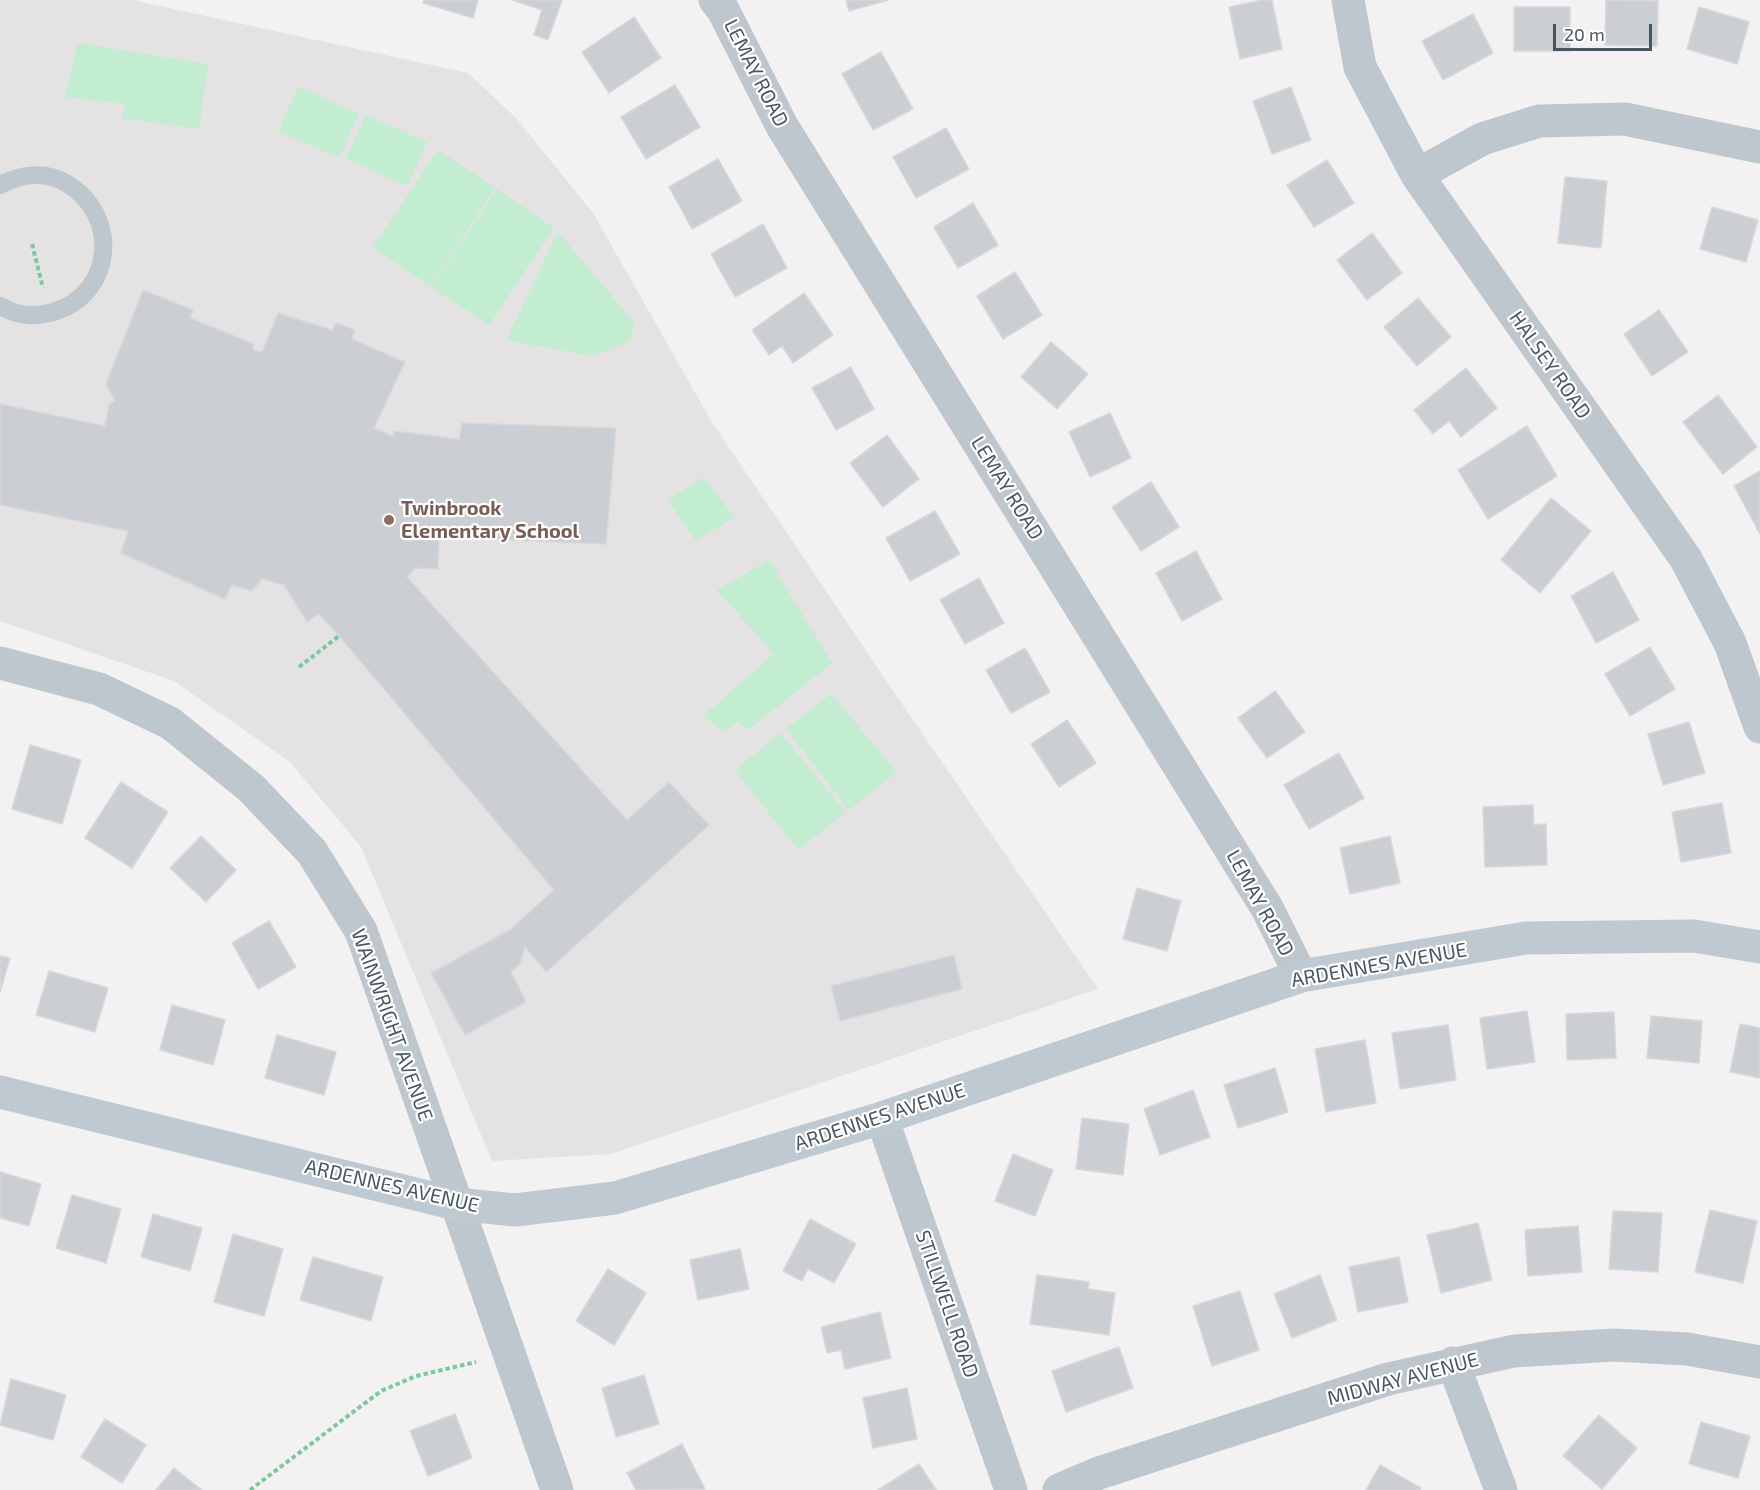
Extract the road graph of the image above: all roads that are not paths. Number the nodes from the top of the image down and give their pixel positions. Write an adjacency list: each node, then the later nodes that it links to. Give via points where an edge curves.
1 (715, 0): 10 (street, LEMAY ROAD, via 782,126 1267,908)
2 (1348, 0): 4 (street, HALSEY ROAD, via 1360,67)
3 (1760, 147): 4 (street, via 1625,119 1539,121 1482,139)
4 (1417, 175): 8 (street, HALSEY ROAD, via 1686,559 1730,643)
5 (0, 184): 6 (lane, via 15,177 38,175 79,190 93,207 102,228 104,252 98,275 84,295 64,309 41,315 17,313)
6 (0, 306)
7 (0, 663): 13 (street, WAINWRIGHT AVENUE, via 99,689 170,723 251,788 312,852 361,931)
8 (1760, 728)
9 (1760, 947): 10 (street, ARDENNES AVENUE, via 1694,936 1526,938)
10 (1301, 976): 12 (street, ARDENNES AVENUE)
11 (0, 1092): 13 (street, ARDENNES AVENUE)
12 (882, 1118): 13 (street, ARDENNES AVENUE, via 615,1198 515,1210); 17 (street, STILLWELL ROAD)
13 (456, 1204): 16 (street, WAINWRIGHT AVENUE)
14 (1760, 1362): 15 (street, MIDWAY AVENUE, via 1687,1349 1614,1345 1514,1351)
15 (1454, 1364): 18 (street, MIDWAY AVENUE, via 1388,1379 1110,1469); 19 (street)
16 (557, 1490)
17 (1011, 1490)
18 (1059, 1490)
19 (1501, 1490)

